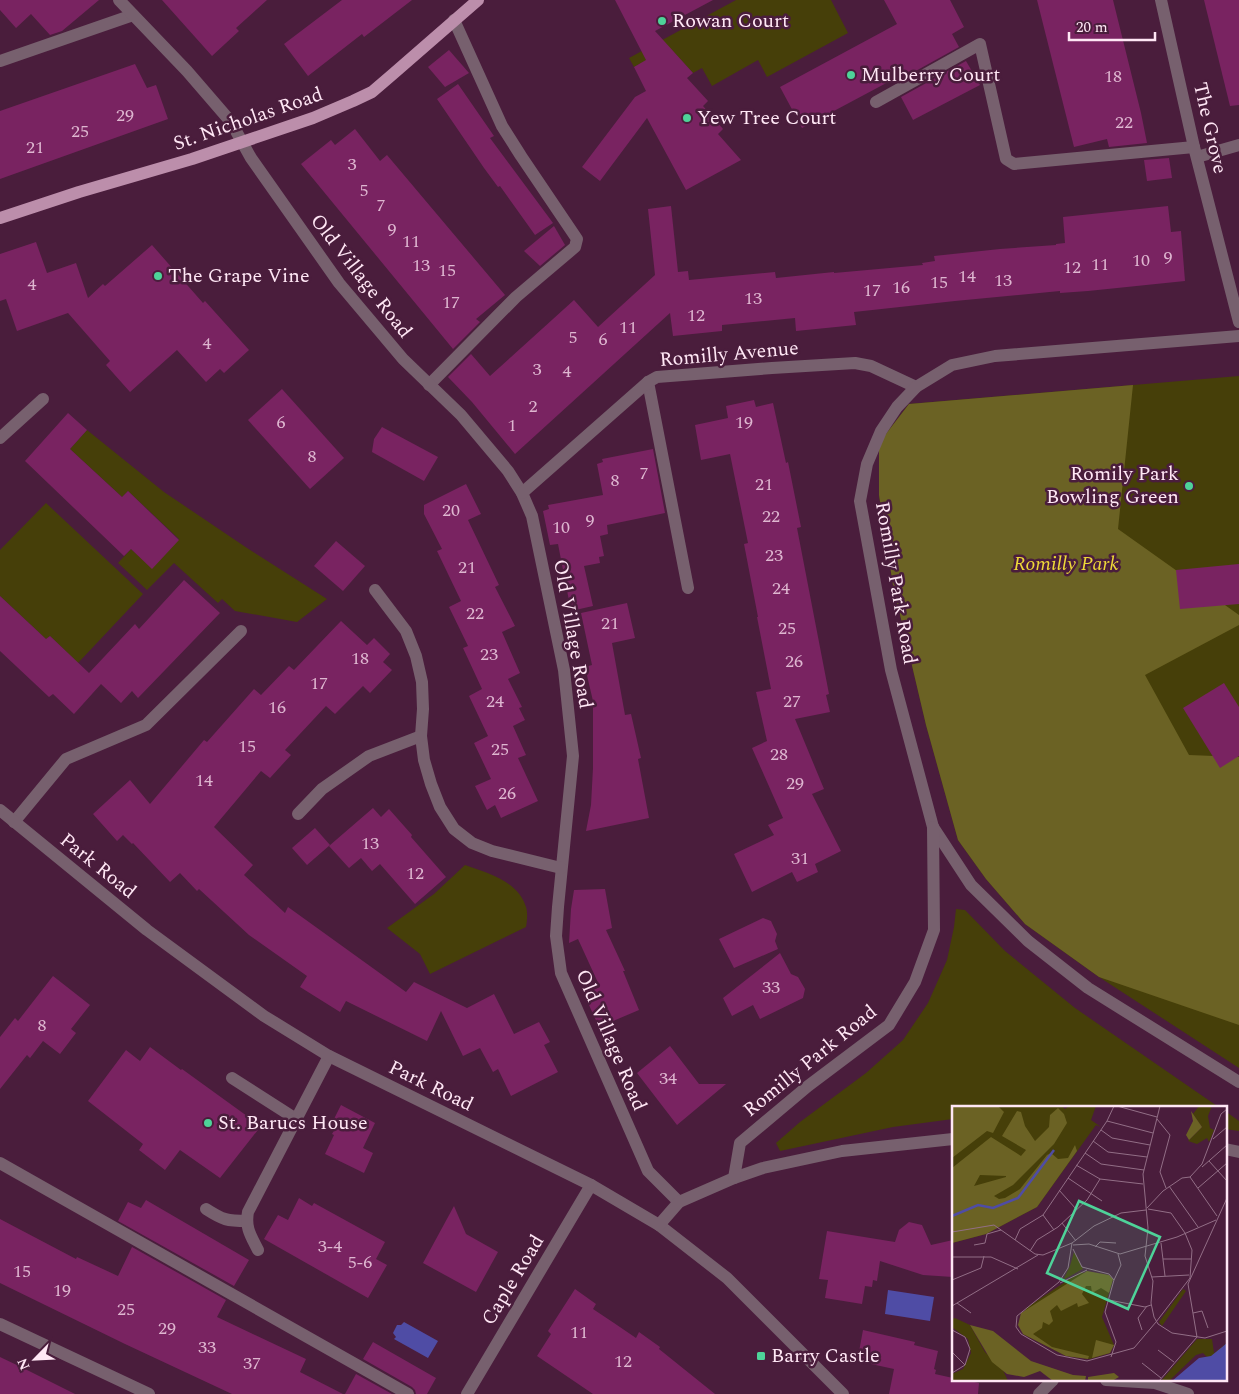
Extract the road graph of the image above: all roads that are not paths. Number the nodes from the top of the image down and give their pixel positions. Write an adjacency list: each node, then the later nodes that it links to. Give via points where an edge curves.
1 (119, 0): 4 (street, Old Village Road)
2 (478, 0): 5 (main road, St. Nicholas Road)
3 (1161, 0): 10 (street, The Grove)
4 (132, 15): 6 (street); 8 (street, Old Village Road, via 231,122)
5 (454, 20): 8 (main road, St. Nicholas Road, via 372,92 320,115); 15 (street, via 502,126 577,239 575,247 516,297)
6 (0, 61)
7 (876, 102): 10 (street, via 980,44 1006,159 1014,164)
8 (242, 142): 11 (main road, St. Nicholas Road); 15 (street, Old Village Road, via 338,283)
9 (1239, 145): 10 (street)
10 (1196, 152): 12 (street, The Grove)
11 (0, 218)
12 (1239, 322)
13 (1239, 336): 16 (street, Romilly Park Road, via 995,356 952,365)
14 (648, 382): 16 (street, Romilly Avenue, via 657,377 855,364 871,366); 19 (street, Romilly Avenue); 20 (street)
15 (429, 385): 19 (street, Old Village Road, via 461,415 508,471)
16 (916, 387): 27 (street, Romilly Park Road, via 880,431 867,464 860,501 891,670)
17 (43, 399): 18 (street)
18 (0, 438)
19 (522, 493): 28 (street, Old Village Road, via 532,516 564,670 573,756)
20 (688, 588)
21 (375, 590): 23 (street, via 406,631 416,656 422,682)
22 (241, 631): 26 (street, via 146,725 66,759)
23 (421, 736): 25 (street, via 368,756 322,789); 28 (street, via 431,784 454,829 472,843 492,851)
24 (0, 810): 26 (street, Park Road)
25 (298, 814)
26 (14, 822): 29 (street, Park Road, via 147,930 264,1016)
27 (933, 827): 31 (street, Romilly Park Road, via 971,885 1028,941 1088,988); 37 (street, Romilly Park Road, via 934,930 915,982 889,1025 740,1143)
28 (561, 868): 39 (street, Old Village Road, via 556,936 561,973 648,1171)
29 (329, 1056): 32 (street); 38 (street, Park Road)
30 (232, 1078): 32 (street)
31 (1239, 1082)
32 (296, 1119): 41 (street)
33 (952, 1139): 37 (street, via 842,1151 762,1168)
34 (1226, 1149): 35 (street)
35 (1239, 1152)
36 (0, 1163): 49 (street)
37 (734, 1178): 39 (street)
38 (591, 1185): 42 (street, Park Road); 50 (street, Caple Road)
39 (679, 1202): 42 (street)
40 (206, 1209): 41 (street, via 221,1219)
41 (246, 1221): 43 (street)
42 (659, 1225): 51 (street, Park Road, via 727,1278)
43 (258, 1250)
44 (0, 1324): 47 (street)
45 (1051, 1382): 52 (street)
46 (1139, 1382): 53 (street, via 1155,1383)
47 (129, 1390): 48 (street)
48 (149, 1394)
49 (408, 1394)
50 (467, 1394)
51 (843, 1394)
52 (1039, 1394)
53 (1188, 1394)

